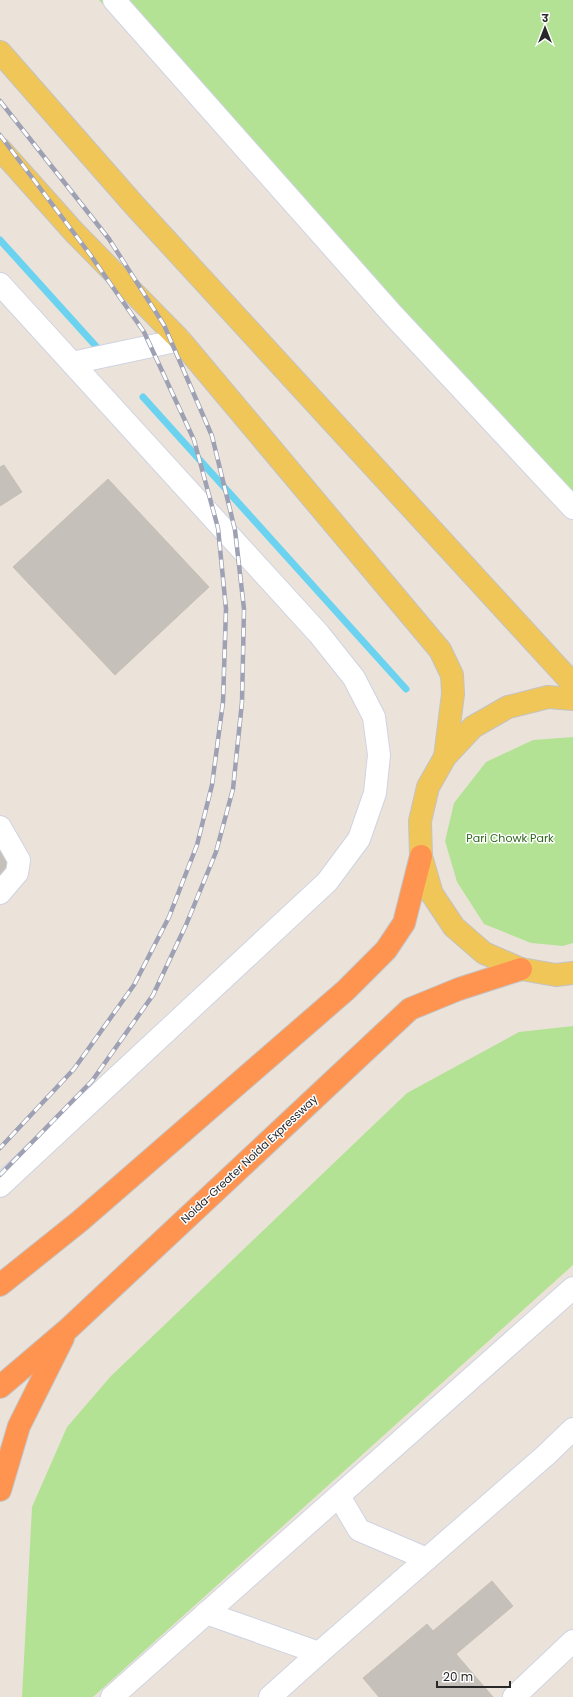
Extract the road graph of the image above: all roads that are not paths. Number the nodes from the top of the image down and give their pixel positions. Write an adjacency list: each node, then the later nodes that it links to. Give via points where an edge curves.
1 (114, 0): 7 (street, via 393,315)
2 (0, 52): 8 (main road, via 140,212)
3 (0, 149): 5 (main road, via 74,232)
4 (0, 284): 6 (street)
5 (180, 340): 6 (street); 10 (main road, via 440,650 452,675 453,694)
6 (72, 363): 16 (street, via 319,634 354,678 374,717 379,755 375,793 359,839 327,882)
7 (573, 508)
8 (573, 684)
9 (573, 699): 10 (main road, via 548,697 508,707 473,727)
10 (445, 757): 12 (main road, via 428,787 420,821)
11 (0, 827): 13 (street, via 19,860 16,872)
12 (421, 856): 14 (main road, via 432,894 454,927 484,953); 17 (highway, via 404,923 386,950 346,990 80,1221)
13 (0, 893)
14 (521, 969): 15 (main road, via 556,975); 19 (highway, Noida-Greater Noida Expressway, via 459,989 410,1010)
15 (573, 973)
16 (0, 1186)
17 (0, 1285)
18 (573, 1288): 23 (street)
19 (67, 1330): 20 (highway, Noida-Greater Noida Expressway); 22 (highway, via 19,1426)
20 (0, 1387)
21 (573, 1429): 24 (street)
22 (0, 1490)
23 (339, 1496): 24 (street, via 359,1530); 25 (street)
24 (427, 1559): 27 (street)
25 (206, 1613): 27 (street); 28 (street)
26 (573, 1641): 30 (street)
27 (319, 1653): 29 (street)
28 (112, 1697)
29 (270, 1697)
30 (514, 1697)

